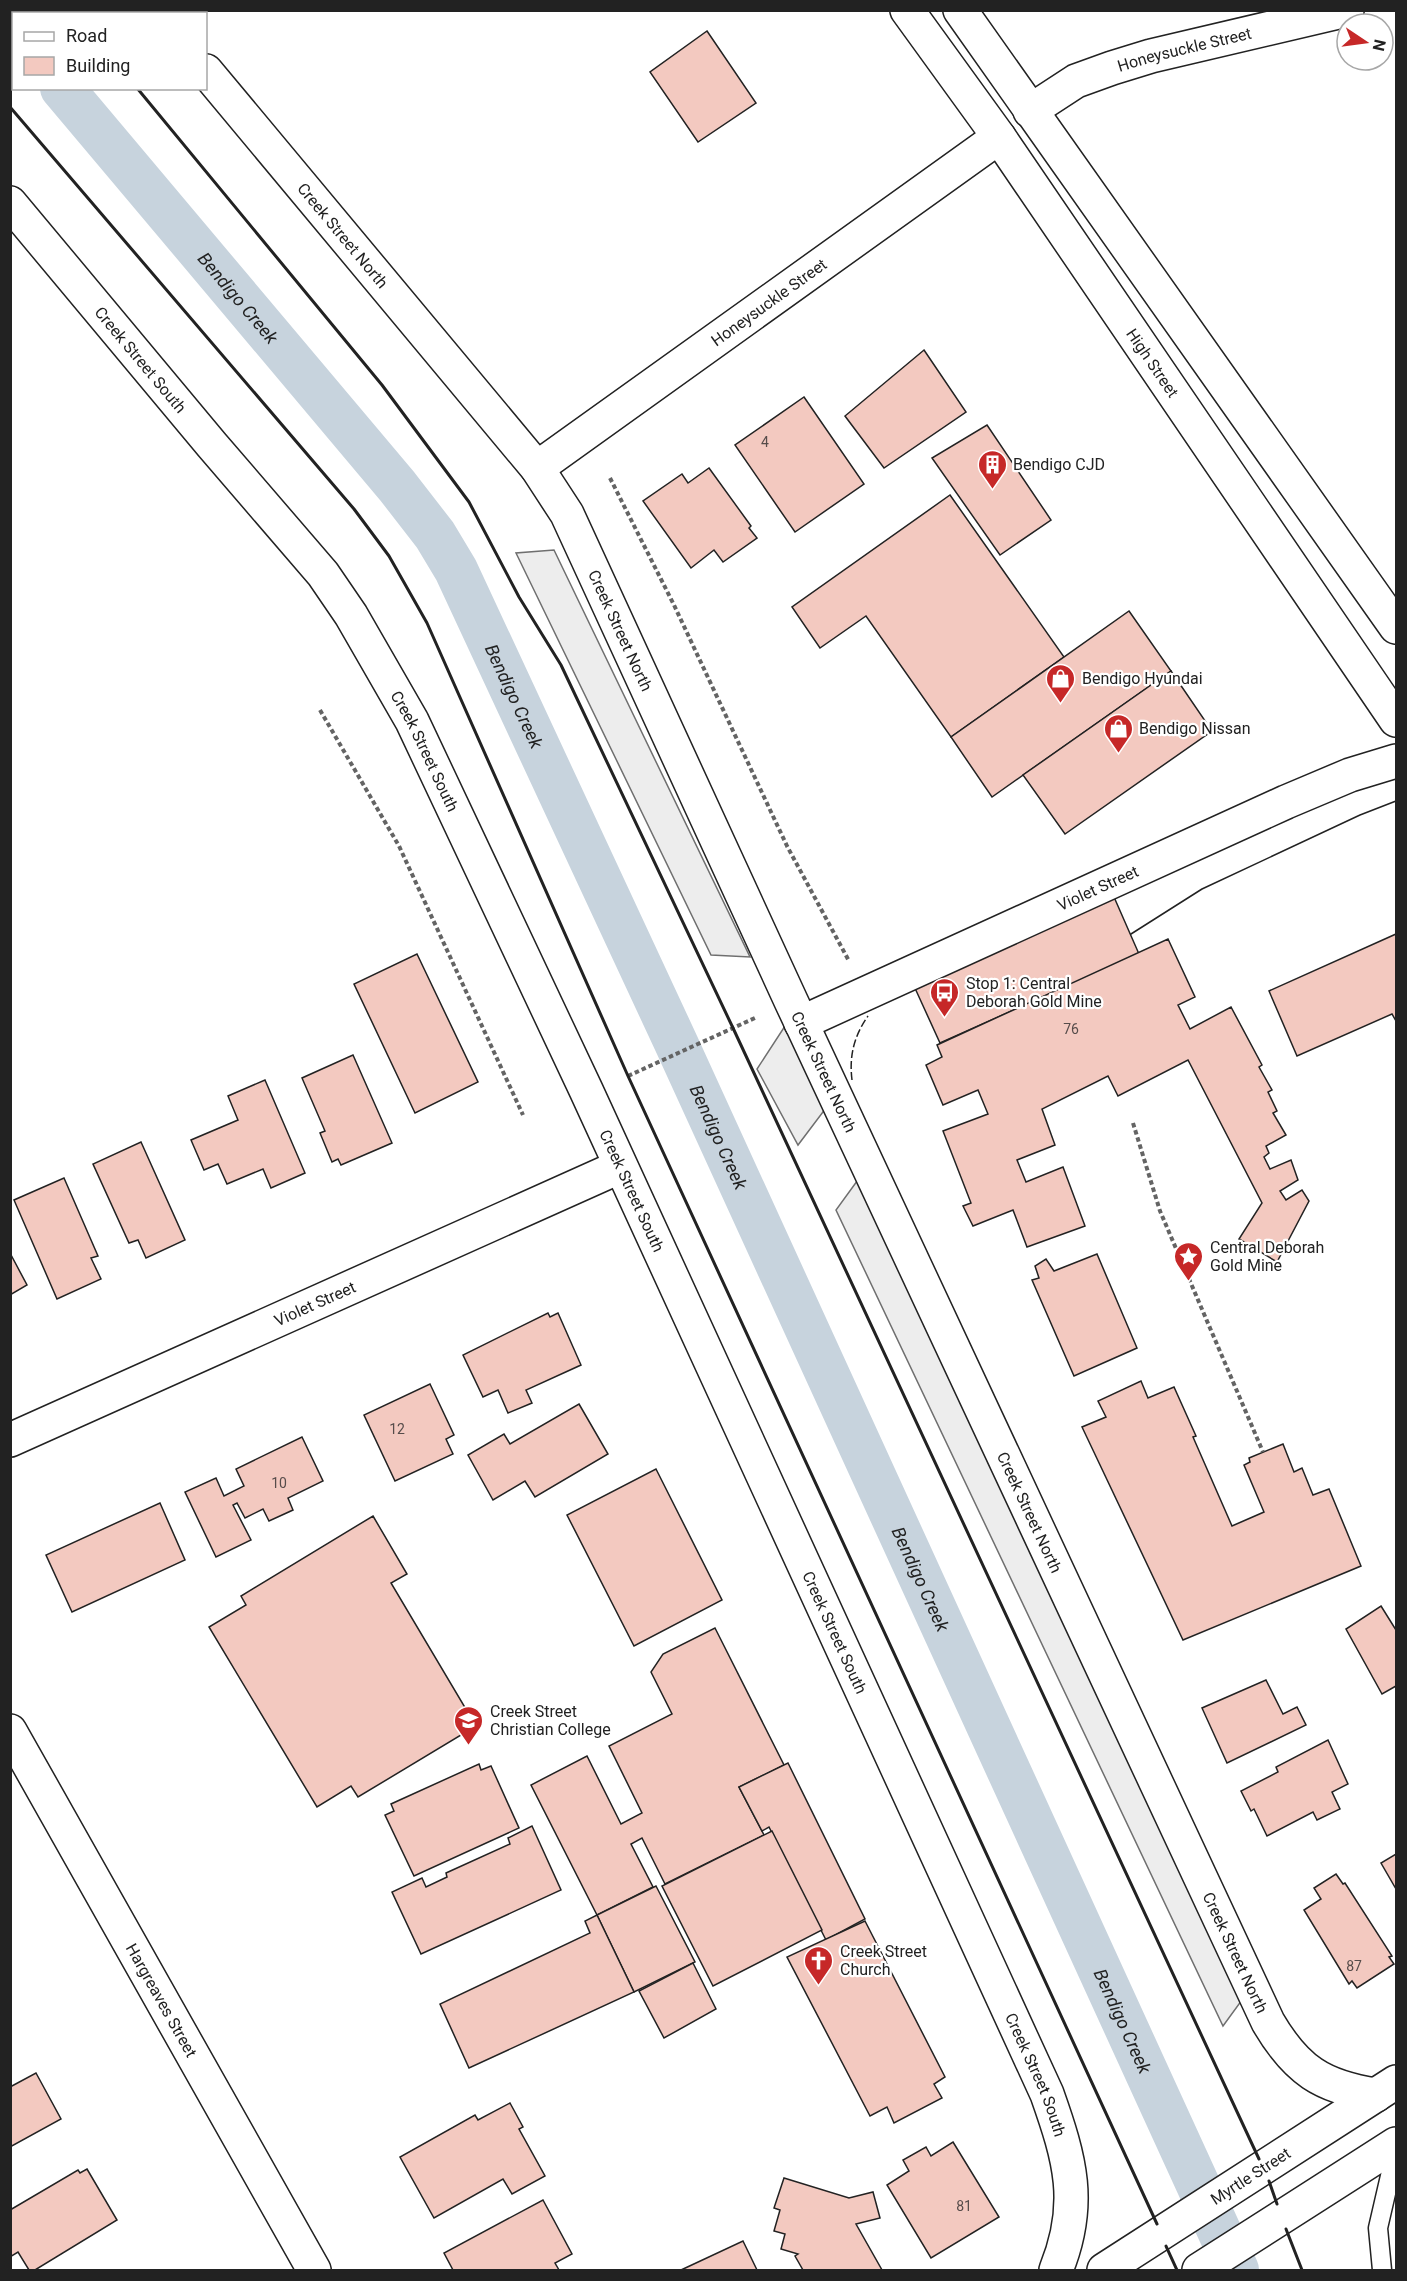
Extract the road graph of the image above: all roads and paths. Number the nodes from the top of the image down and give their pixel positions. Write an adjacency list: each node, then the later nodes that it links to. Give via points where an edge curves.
1 (907, 10): 6 (main road, High Street)
2 (960, 10): 5 (main road)
3 (1347, 10): 5 (main road, Honeysuckle Street, via 1122,65 1078,80)
4 (207, 72): 8 (main road, Creek Street North)
5 (1030, 111): 6 (main road, Honeysuckle Street); 10 (main road)
6 (999, 137): 8 (main road, Honeysuckle Street); 12 (main road, High Street)
7 (10, 203): 20 (main road, Creek Street South, via 323,573 351,615 412,721)
8 (537, 468): 15 (main road, Creek Street North, via 567,514)
9 (610, 478): 14 (path, via 786,846)
10 (1396, 627)
11 (320, 710): 18 (path, via 399,846)
12 (1396, 720)
13 (1396, 761): 15 (main road, Violet Street, via 1286,802)
14 (851, 965)
15 (801, 1023): 24 (main road, Creek Street North, via 1268,2022 1289,2055 1311,2075 1339,2088)
16 (733, 1028): 17 (path)
17 (628, 1076)
18 (523, 1115)
19 (1133, 1124): 22 (path, via 1160,1212)
20 (620, 1167): 21 (main road, Violet Street); 28 (main road, Creek Street South, via 1047,2094 1073,2186 1070,2227)
21 (10, 1440)
22 (1263, 1452)
23 (10, 1731): 27 (main road, Hargreaves Street)
24 (1387, 2088): 29 (main road, Myrtle Street)
25 (1396, 2144): 30 (main road)
26 (1396, 2150): 31 (lane, via 1378,2228)
27 (314, 2271)
28 (1056, 2271)
29 (1104, 2271)
30 (1199, 2271)
31 (1382, 2271)

